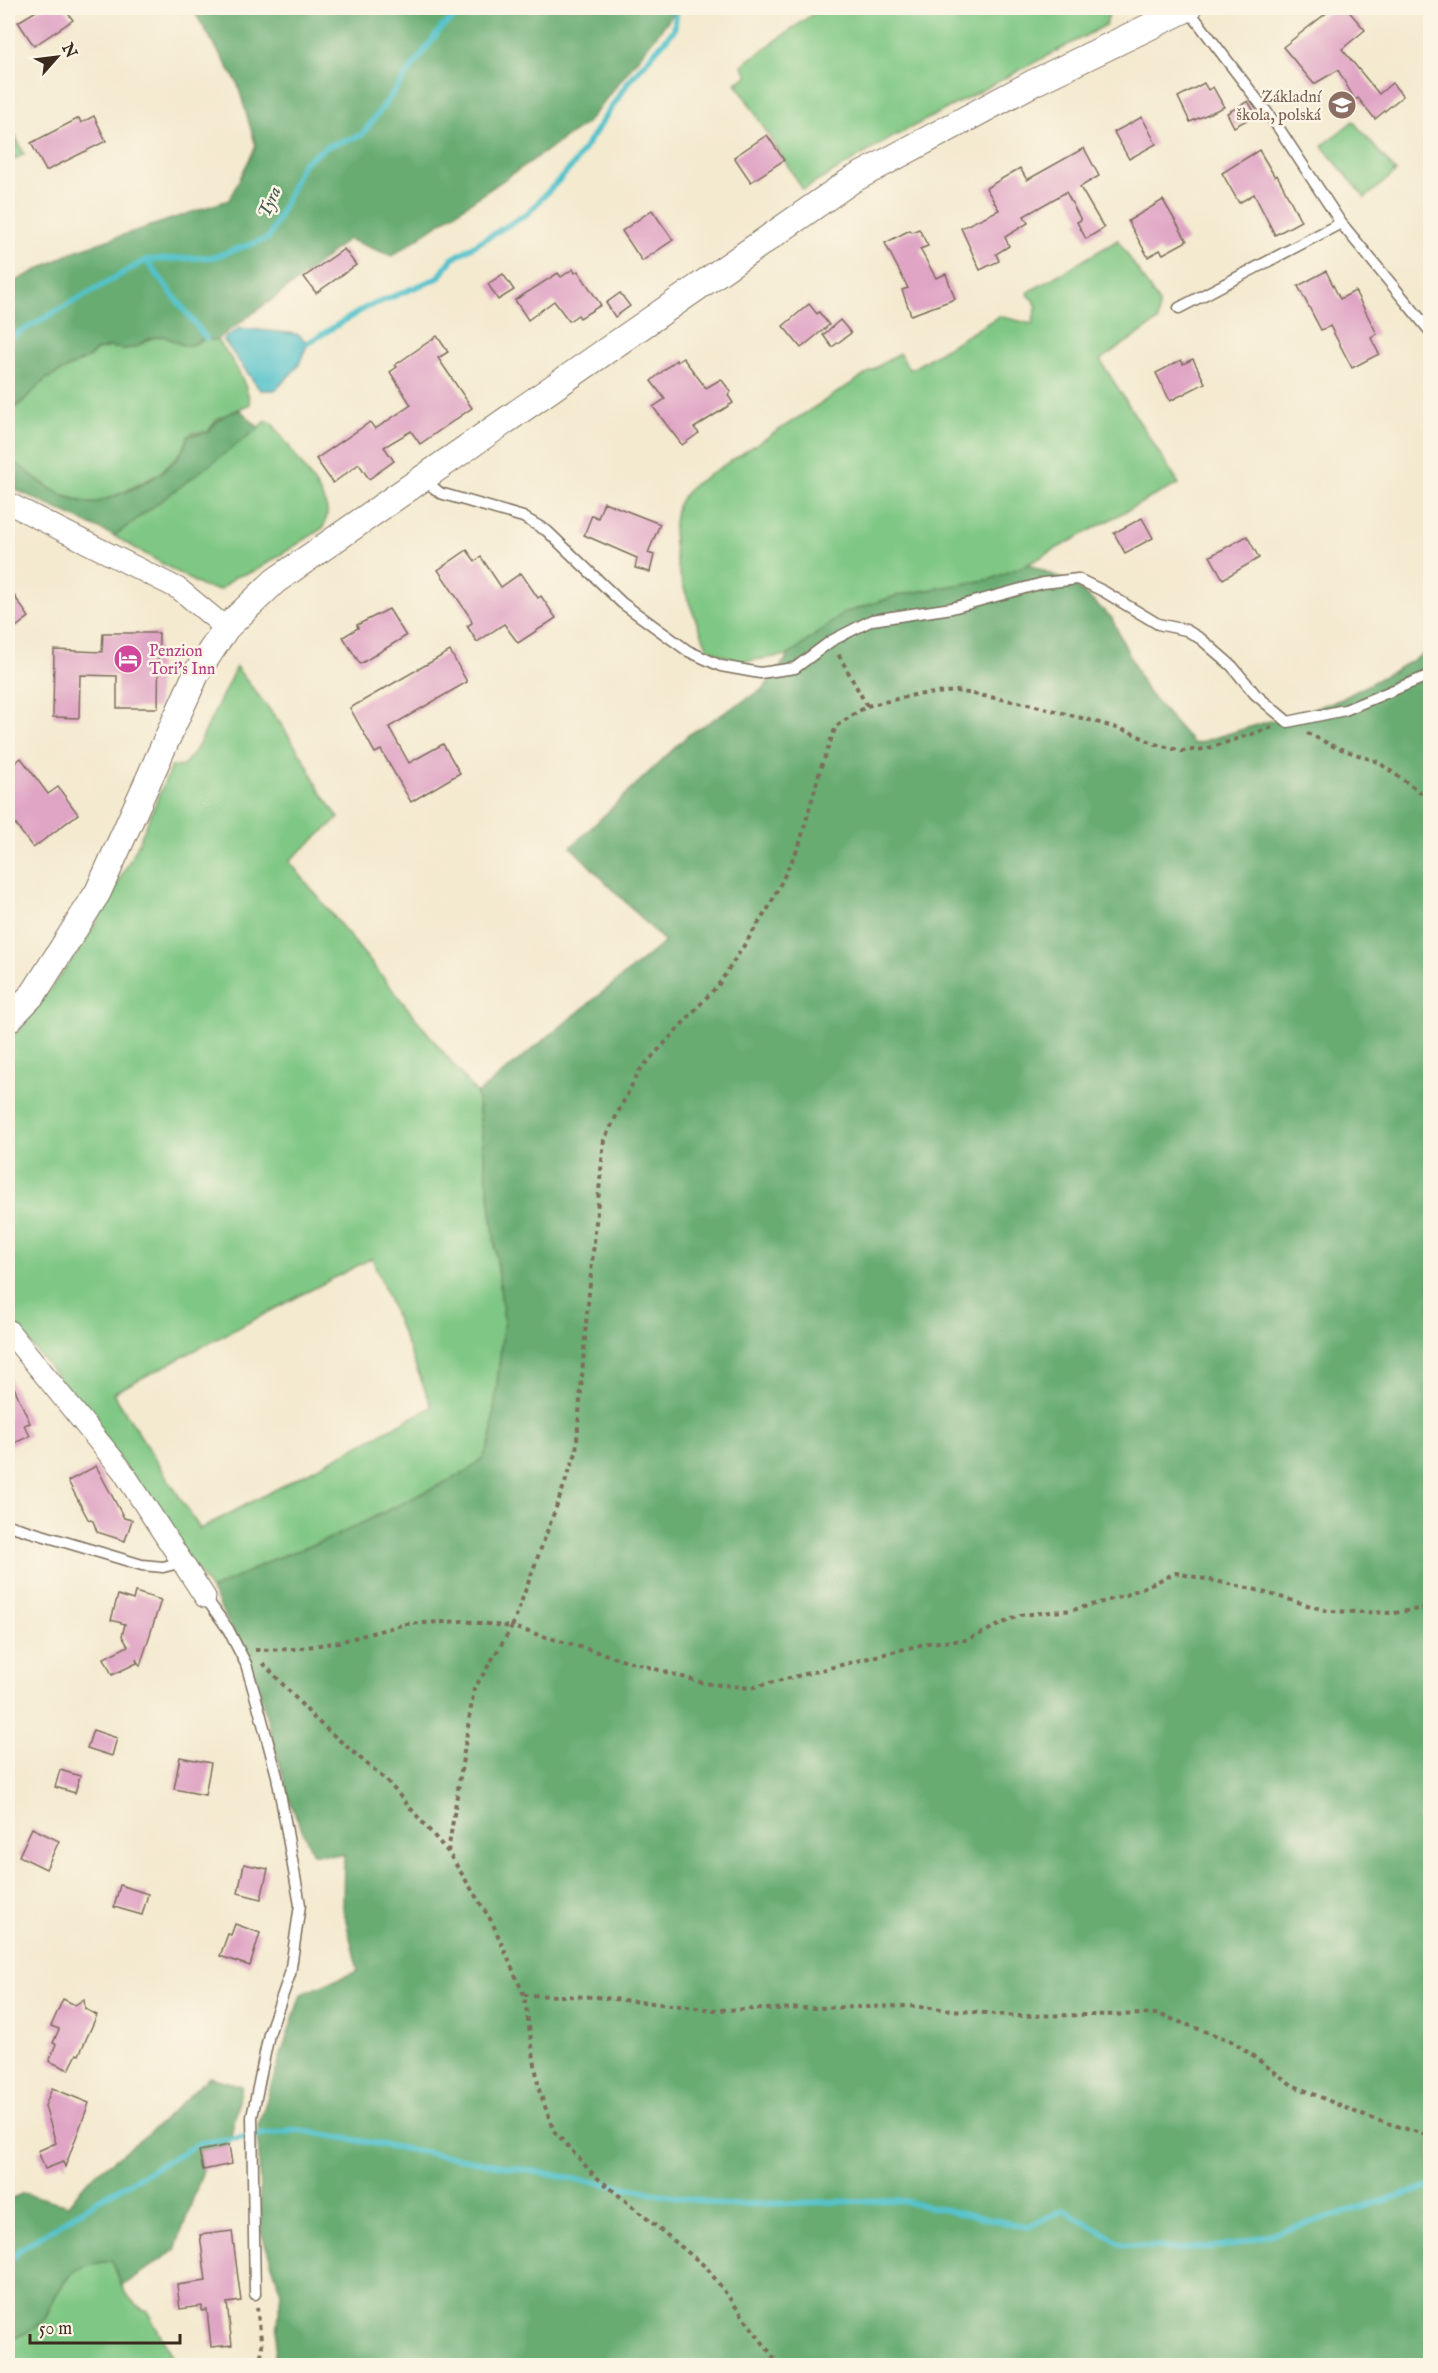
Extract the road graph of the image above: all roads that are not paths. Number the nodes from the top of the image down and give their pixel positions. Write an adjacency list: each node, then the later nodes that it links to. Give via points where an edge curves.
1 (1187, 8): 2 (lane, via 1278,127); 5 (street, via 1033,83 852,180)
2 (1341, 223): 3 (lane); 4 (lane)
3 (1179, 308)
4 (1431, 331)
5 (422, 478): 7 (street, via 275,580); 8 (lane, via 440,493 523,517 547,531 622,603 688,651 722,666 760,673 795,668 831,641 872,620 952,608 1043,583 1078,579 1158,624 1185,630 1201,639 1288,722 1345,710)
6 (8, 503): 7 (street, via 178,589)
7 (226, 628): 9 (street, via 197,672 98,891 34,993)
8 (1431, 675)
9 (8, 1020)
10 (8, 1330): 12 (street, via 122,1470)
11 (8, 1525): 12 (lane, via 142,1565 164,1568)
12 (182, 1562): 13 (street)
13 (205, 1597): 14 (lane, via 246,1664 277,1776 300,1905 290,1974 269,2034 251,2129)
14 (255, 2294)

